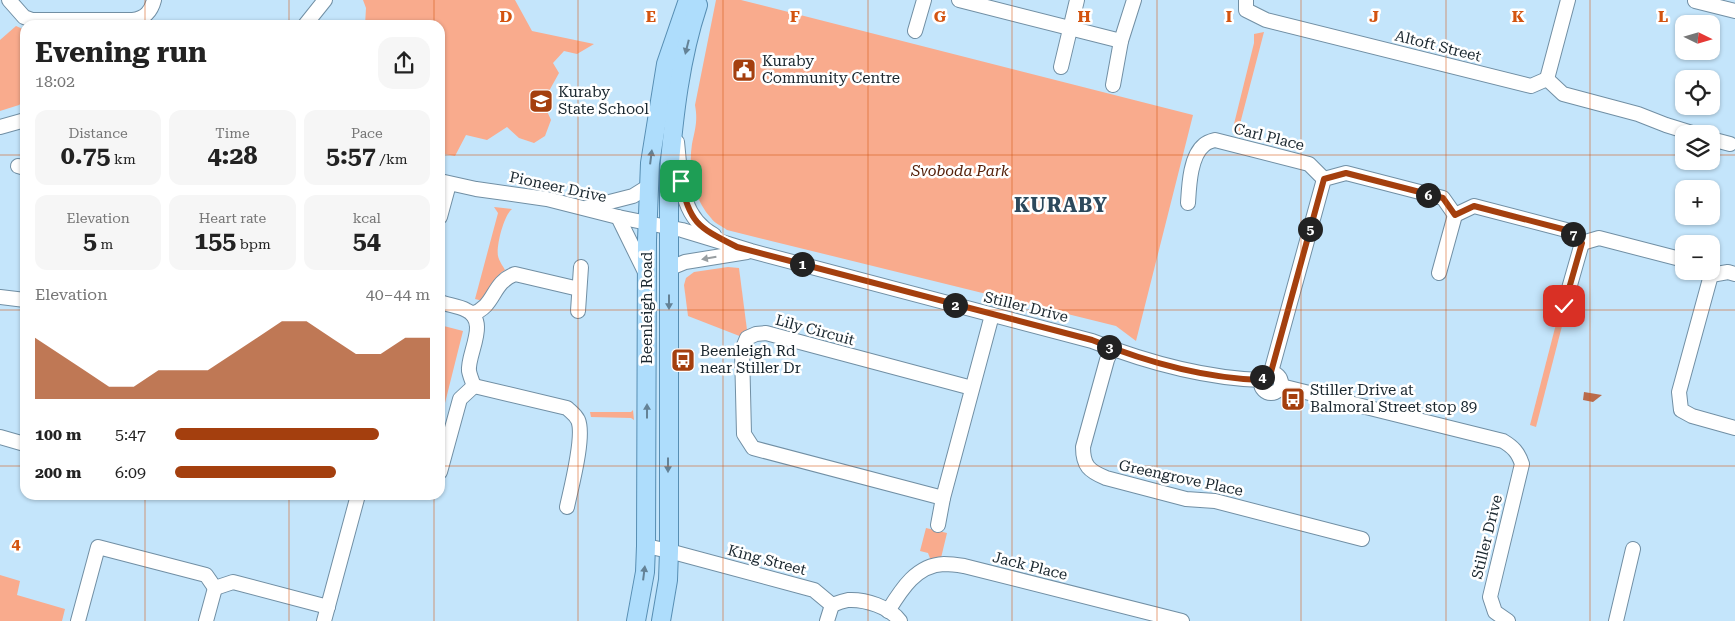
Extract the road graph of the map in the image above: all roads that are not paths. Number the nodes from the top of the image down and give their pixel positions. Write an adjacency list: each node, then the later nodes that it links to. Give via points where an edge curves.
1 (9, 0): 2 (street, via 24,16 40,20 141,19 148,14)
2 (154, 0)
3 (325, 0): 14 (street)
4 (688, 0): 29 (main road, Beenleigh Road, one-way to 4, via 666,64)
5 (700, 0): 21 (main road, Beenleigh Road, one-way to 21)
6 (924, 0): 16 (street)
7 (959, 0): 15 (street)
8 (1077, 0): 15 (street)
9 (1134, 0): 17 (street)
10 (1246, 0): 19 (street, Altoft Street, via 1246,10 1266,20 1531,86)
11 (1568, 0): 19 (street)
12 (1695, 1): 13 (street)
13 (1735, 11)
14 (309, 20)
15 (1070, 28): 17 (street); 18 (street)
16 (915, 31)
17 (1121, 41): 20 (street)
18 (1061, 67)
19 (1547, 79): 24 (street, via 1563,94 1638,114)
20 (1113, 85)
21 (674, 114): 35 (main road, Beenleigh Road); 37 (street, via 681,181 691,216 704,230)
22 (20, 121): 23 (street)
23 (0, 127)
24 (1675, 128)
25 (1720, 141): 26 (street)
26 (1730, 144)
27 (1324, 179): 30 (street, Carl Place, via 1309,164 1215,140 1205,144 1197,153); 32 (street, via 1346,173 1443,198); 56 (street)
28 (445, 183): 31 (street, Pioneer Drive)
29 (649, 186): 31 (street, via 633,196); 34 (main road, Beenleigh Road)
30 (1188, 203)
31 (585, 208): 33 (street, Pioneer Drive)
32 (1455, 215): 36 (street, via 1474,206 1570,231); 43 (street)
33 (618, 217): 34 (street, Pioneer Drive); 45 (street)
34 (647, 223): 35 (street, Pioneer Drive); 45 (main road, Beenleigh Road)
35 (668, 227): 37 (street, Stiller Drive); 41 (main road, Beenleigh Road)
36 (1582, 243): 39 (street, via 1599,238); 51 (street)
37 (737, 247): 38 (street, Stiller Drive)
38 (751, 251): 41 (street, one-way to 41, via 685,262); 54 (street, Stiller Drive)
39 (1675, 258)
40 (581, 267): 47 (street)
41 (668, 269): 70 (main road, Beenleigh Road, one-way to 70)
42 (1720, 272): 44 (street)
43 (1439, 273)
44 (1735, 274)
45 (647, 277): 68 (main road, Beenleigh Road, one-way to 45)
46 (1707, 280): 59 (street, via 1679,392 1681,410)
47 (579, 289): 52 (street); 53 (street, via 515,274 499,284 480,312)
48 (0, 297): 49 (street)
49 (20, 299)
50 (445, 303): 53 (street)
51 (1564, 306)
52 (578, 312)
53 (472, 314): 57 (street, via 477,334 469,370)
54 (992, 315): 55 (street, Stiller Drive); 58 (street)
55 (1112, 348): 56 (street, Stiller Drive, via 1208,376 1231,379); 67 (street, Greengrove Place, via 1083,447 1083,458 1094,473 1186,499 1215,501)
56 (1266, 376): 75 (street, Stiller Drive, via 1279,376 1281,386 1503,441 1524,451 1490,597)
57 (474, 386): 62 (street, via 460,399); 65 (street, via 567,408 574,413 579,424 578,457)
58 (972, 388): 63 (street); 63 (street, Lily Circuit, via 766,333 748,338 742,350 744,434 753,448)
59 (1735, 428)
60 (0, 438): 61 (street)
61 (20, 443)
62 (445, 454)
63 (943, 498): 66 (street)
64 (357, 500): 73 (street)
65 (567, 507)
66 (938, 526)
67 (1362, 539)
68 (646, 546): 70 (street, King Street); 79 (main road, Beenleigh Road, one-way to 68)
69 (1633, 549): 85 (street)
70 (669, 551): 72 (street, King Street, via 814,590); 80 (main road, Beenleigh Road)
71 (215, 588): 73 (street, via 233,582); 76 (street, via 206,575 98,547); 77 (street)
72 (832, 605): 74 (street, via 848,600 861,601); 81 (street)
73 (328, 607): 78 (street)
74 (888, 611): 82 (street); 83 (street, Jack Place, via 912,577 943,564 964,566)
75 (1491, 617): 84 (street, Stiller Drive)
76 (78, 621)
77 (206, 621)
78 (324, 621)
79 (636, 621)
80 (661, 621)
81 (827, 621)
82 (900, 621)
83 (1182, 621)
84 (1508, 621)
85 (1616, 621)

